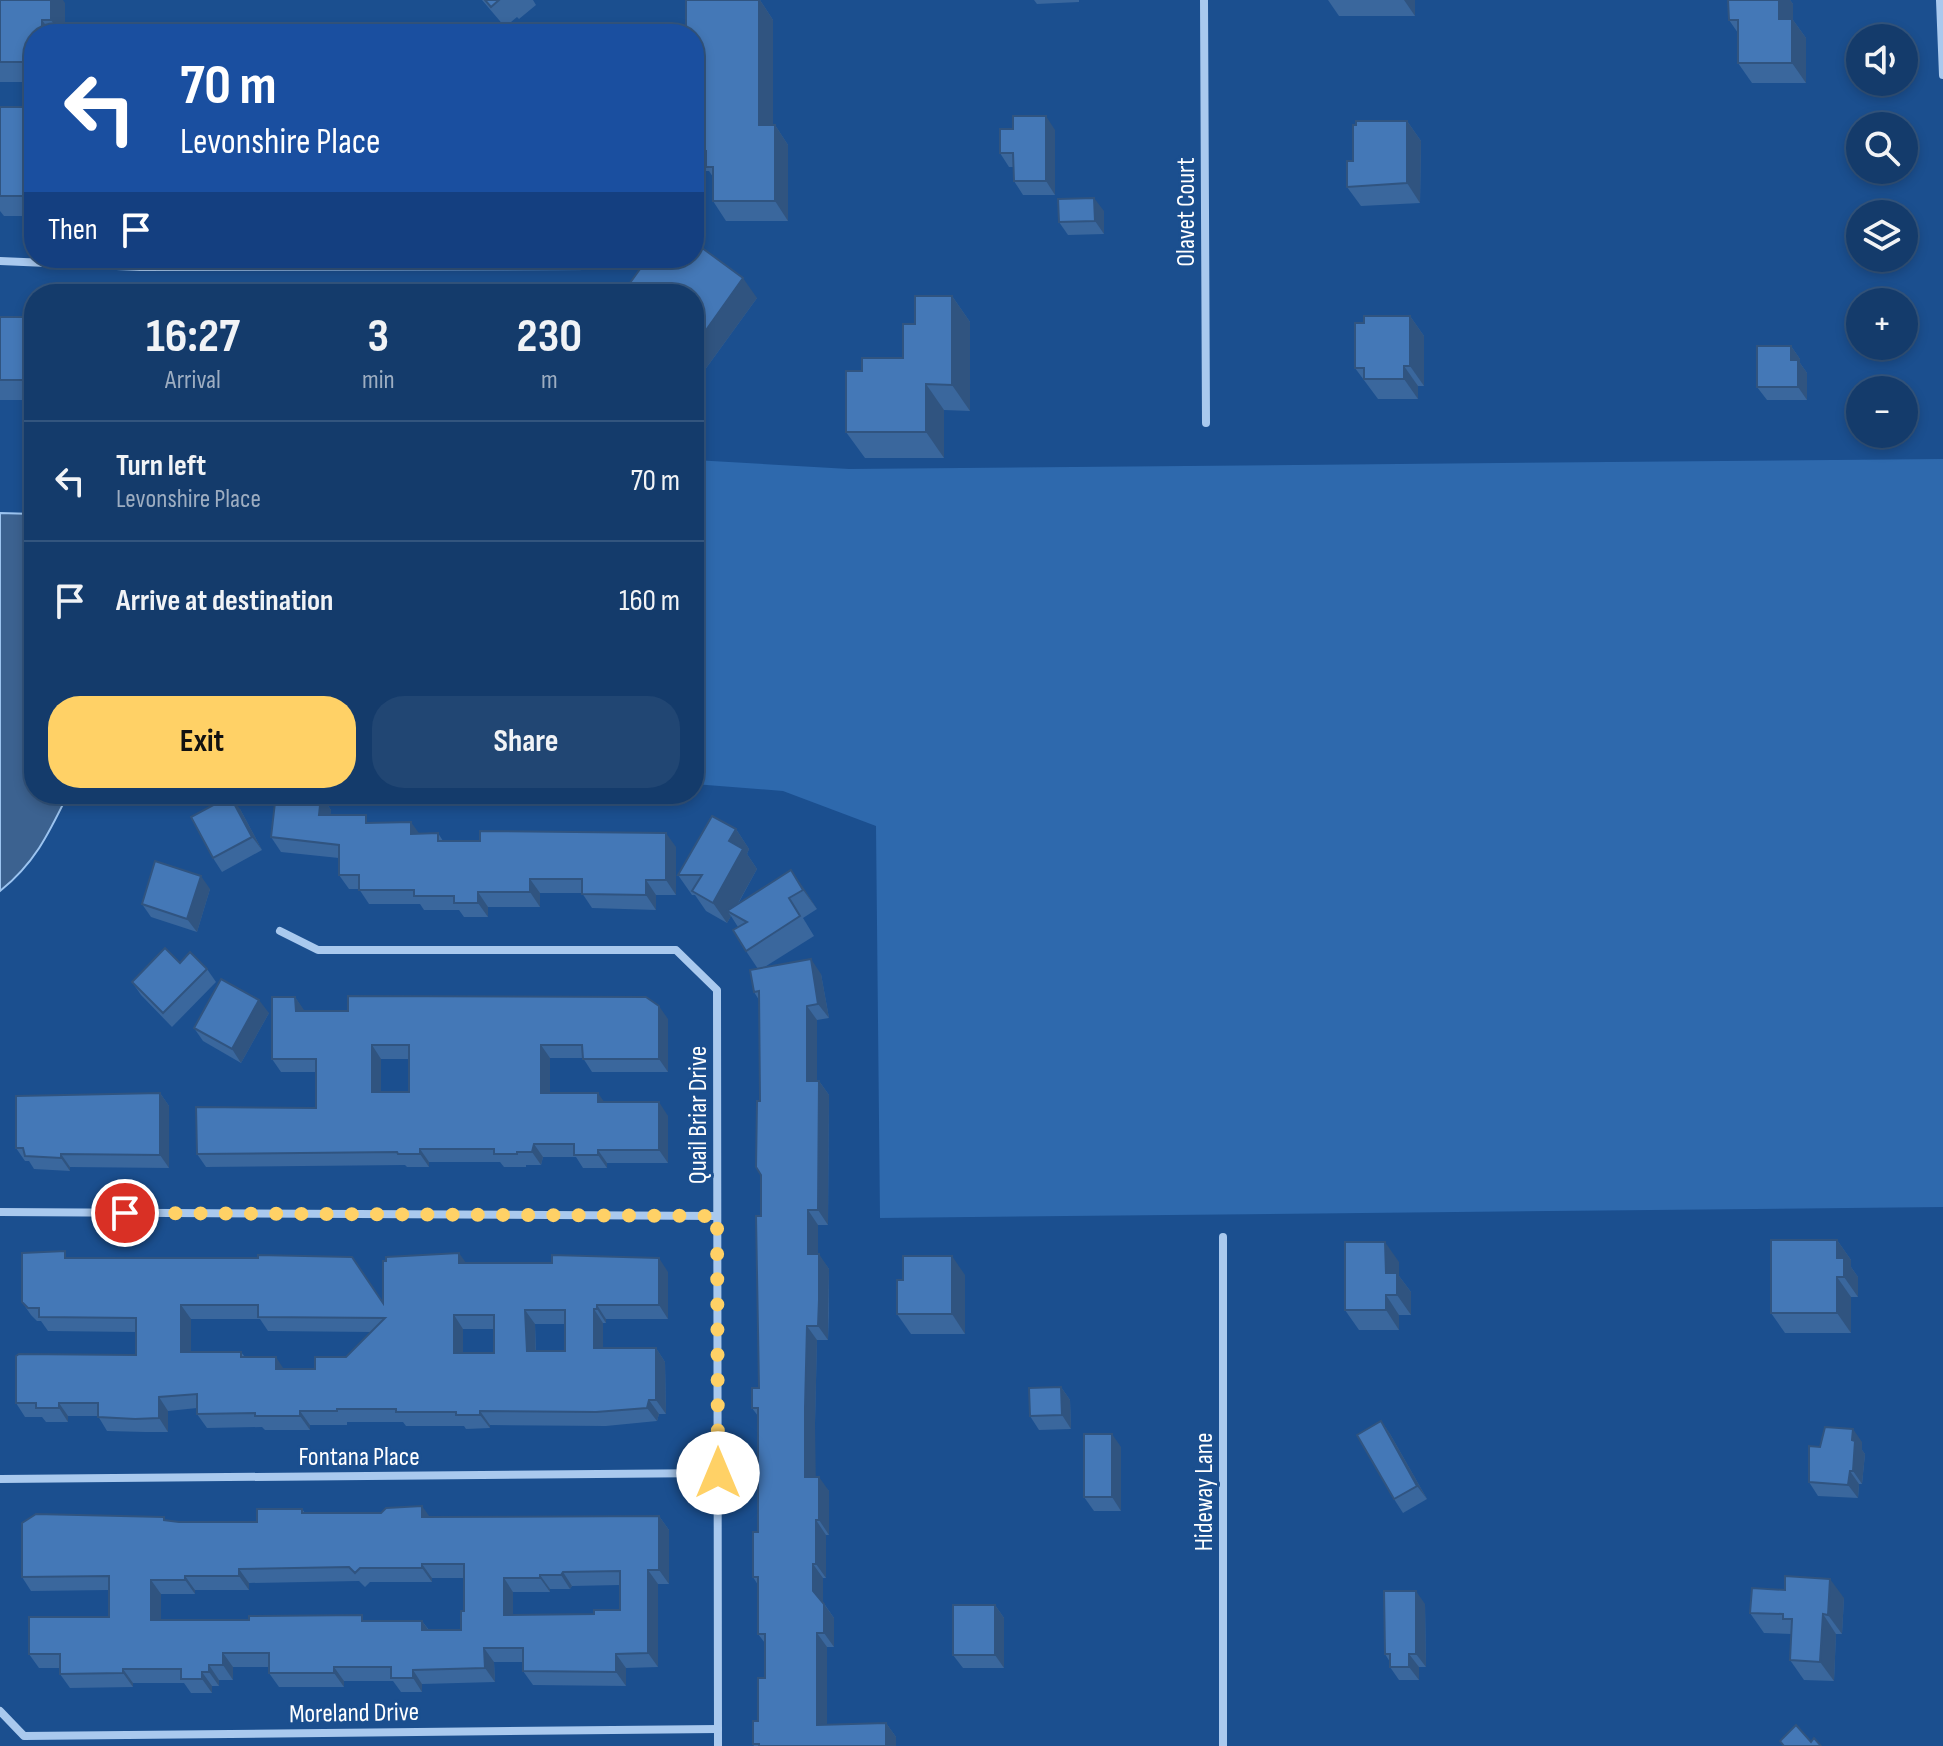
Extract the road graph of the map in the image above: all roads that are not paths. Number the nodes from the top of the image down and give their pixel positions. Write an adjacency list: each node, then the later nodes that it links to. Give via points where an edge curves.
1 (1204, 0): 6 (street, Olavet Court)
2 (1940, 0): 3 (street)
3 (1943, 75)
4 (0, 261): 5 (street)
5 (24, 261)
6 (1206, 423)
7 (280, 931): 9 (street, Quail Briar Drive, via 318,950 676,950 717,990)
8 (0, 1212): 9 (street)
9 (717, 1216): 11 (street, Quail Briar Drive)
10 (1223, 1237): 16 (street, Hideway Lane)
11 (718, 1473): 12 (street, Fontana Place); 14 (street, Quail Briar Drive)
12 (0, 1479)
13 (0, 1711): 14 (street, Moreland Drive, via 24,1736)
14 (718, 1729): 15 (street, Quail Briar Drive)
15 (718, 1746)
16 (1223, 1746)

